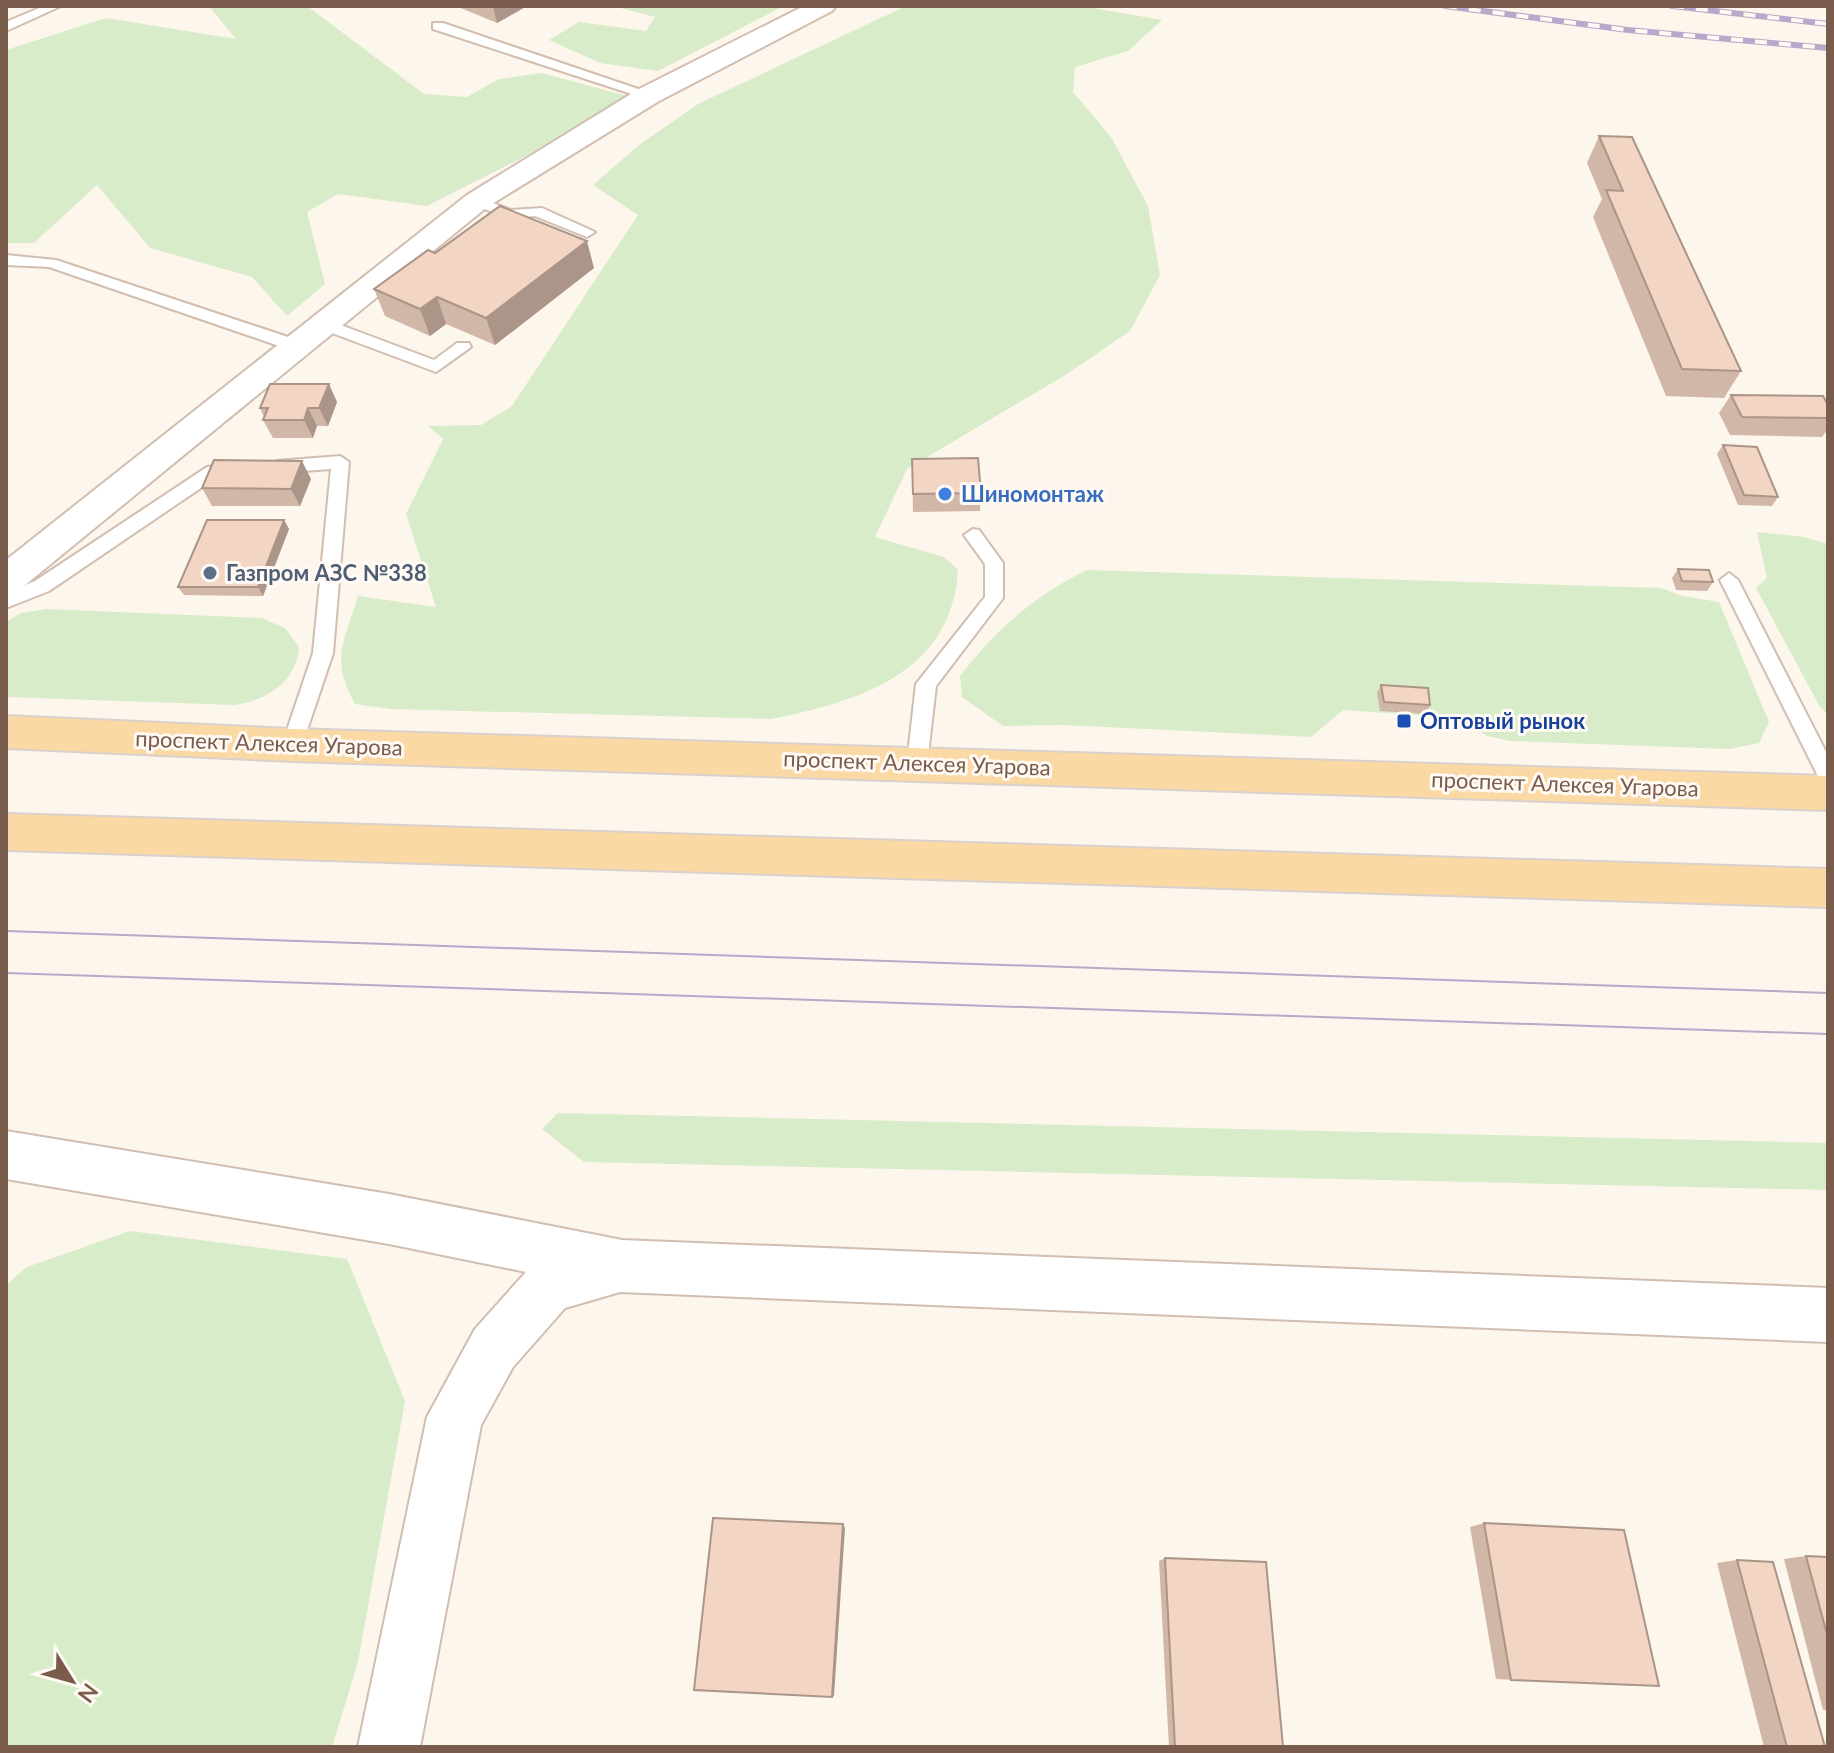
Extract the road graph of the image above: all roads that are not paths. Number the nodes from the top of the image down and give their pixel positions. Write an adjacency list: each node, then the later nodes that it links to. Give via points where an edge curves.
1 (55, 6): 4 (lane)
2 (823, 6): 5 (street)
3 (438, 26): 5 (lane)
4 (6, 27)
5 (649, 95): 6 (street)
6 (477, 201): 7 (lane, via 509,215 537,211); 9 (street)
7 (587, 232)
8 (6, 260): 10 (lane, via 51,263)
9 (322, 323): 10 (street); 11 (lane, via 436,367)
10 (294, 345): 13 (street)
11 (463, 347)
12 (973, 535): 18 (lane, via 994,563 994,598 926,684)
13 (6, 580)
14 (1729, 580): 19 (lane)
15 (6, 601): 17 (lane, via 42,586 213,471 340,462 323,653)
16 (6, 732): 17 (main road, проспект Алексея Угарова)
17 (292, 745): 18 (main road, проспект Алексея Угарова)
18 (917, 763): 20 (main road, проспект Алексея Угарова)
19 (1828, 776)
20 (1828, 793)
21 (6, 832): 22 (main road)
22 (1828, 888)
23 (6, 1155): 24 (street, via 389,1219)
24 (622, 1266): 25 (street); 26 (street, via 549,1286 494,1348 455,1417)
25 (1828, 1315)
26 (389, 1747)

